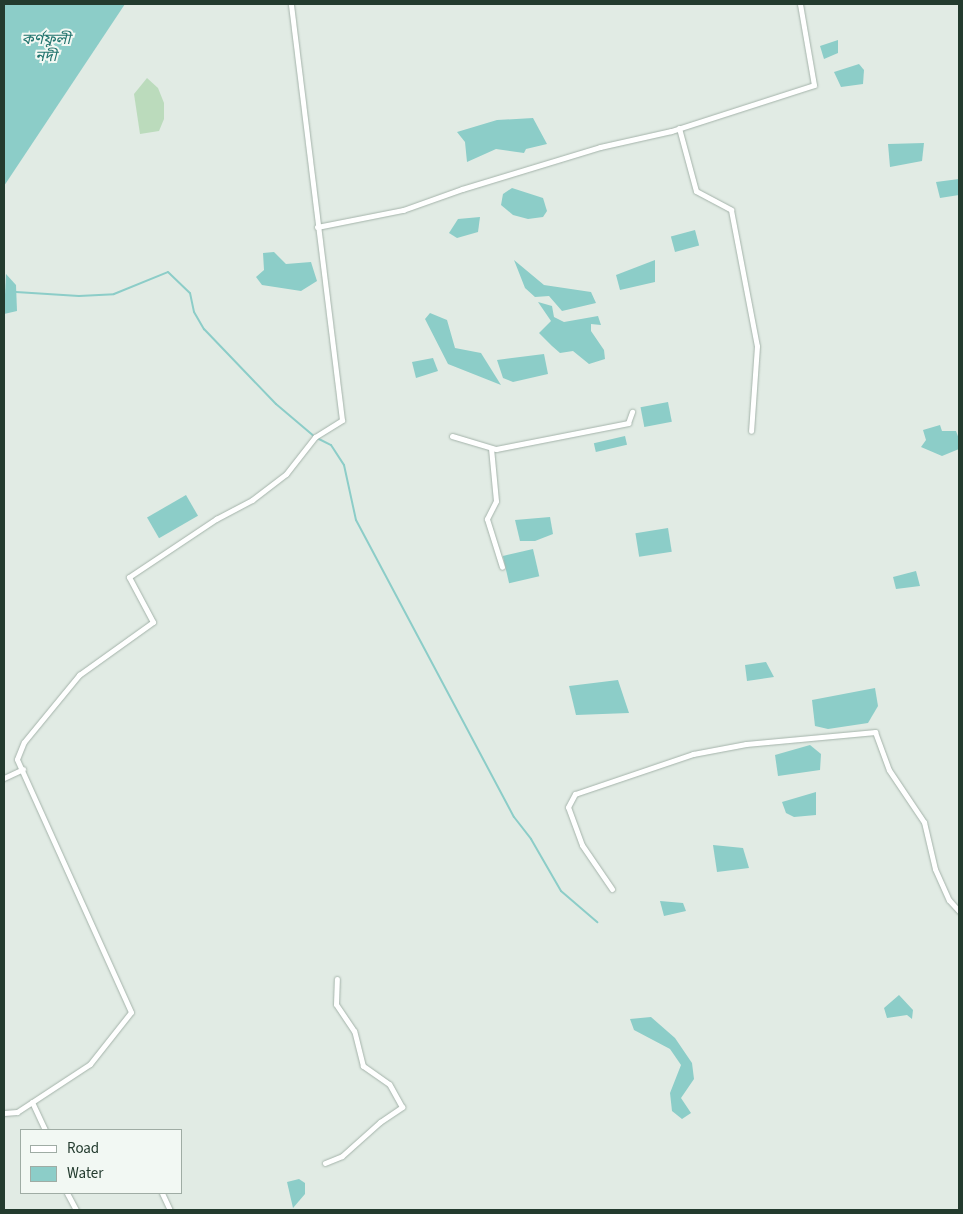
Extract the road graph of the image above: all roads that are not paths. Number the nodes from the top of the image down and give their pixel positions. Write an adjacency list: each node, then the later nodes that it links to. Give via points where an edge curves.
1 (291, 4): 4 (street)
2 (800, 4): 3 (street, via 814,85)
3 (679, 128): 4 (street, via 600,147 403,210); 6 (street, via 696,191 732,210 757,346)
4 (317, 227): 10 (street, via 342,420 314,437 286,474 252,500 216,519 129,578 153,622 79,675 24,742 17,758)
5 (632, 412): 8 (street, via 628,423 540,443)
6 (751, 431)
7 (452, 436): 8 (street)
8 (491, 448): 9 (street, via 496,501 487,518)
9 (502, 567)
10 (23, 769): 11 (street); 15 (street, via 131,1012 90,1064)
11 (4, 778)
12 (612, 889): 13 (street, via 579,837 568,806 575,794 702,753 746,744 875,732 889,770 924,822 935,869 949,900)
13 (959, 911)
14 (337, 979): 18 (street, via 336,1004 354,1031 363,1066 389,1084 402,1107 342,1156)
15 (32, 1102): 16 (street, via 16,1112); 17 (street)
16 (4, 1114)
17 (46, 1129)
18 (325, 1163)
19 (68, 1194): 21 (street)
20 (162, 1194): 22 (street)
21 (76, 1210)
22 (170, 1210)

